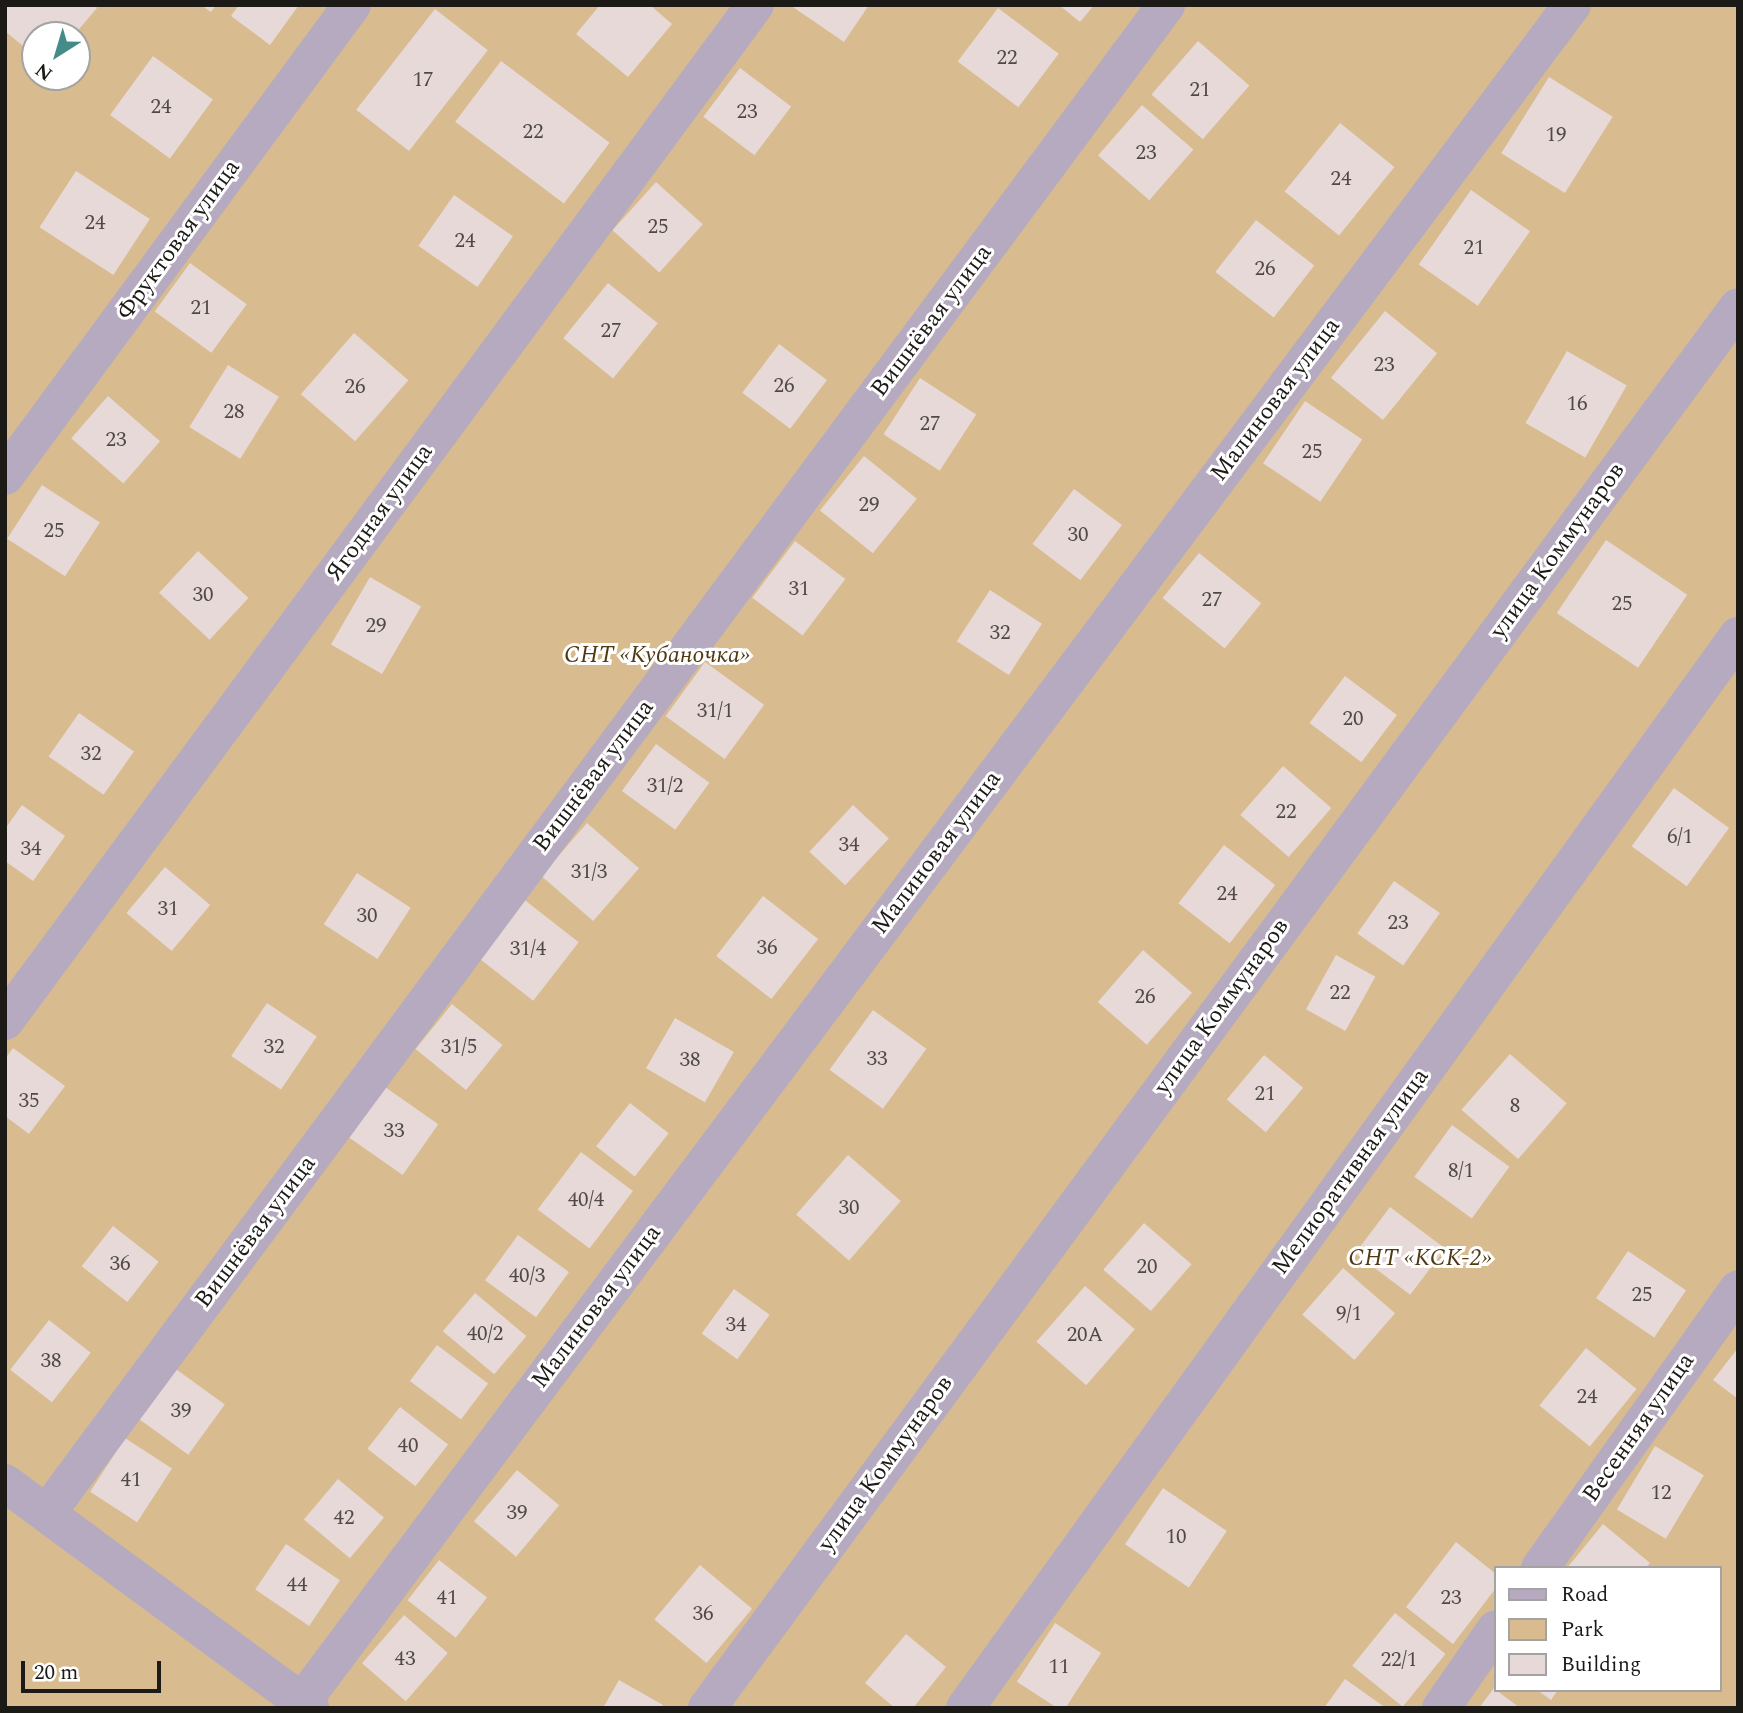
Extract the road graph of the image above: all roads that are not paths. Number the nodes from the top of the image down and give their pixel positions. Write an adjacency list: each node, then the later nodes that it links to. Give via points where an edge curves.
1 (352, 5): 6 (street, Фруктовая улица)
2 (755, 5): 8 (street, Ягодная улица)
3 (1166, 5): 11 (street, Вишнёвая улица)
4 (1572, 5): 14 (street, Малиновая улица)
5 (1738, 307): 15 (street, улица Коммунаров)
6 (5, 476)
7 (1738, 636): 16 (street, Мелиоративная улица)
8 (5, 1021)
9 (1738, 1289): 12 (street, Весенняя улица)
10 (5, 1483): 11 (street)
11 (47, 1513): 14 (street)
12 (1541, 1566)
13 (1494, 1632): 17 (street)
14 (306, 1705)
15 (707, 1708)
16 (965, 1708)
17 (1441, 1708)

